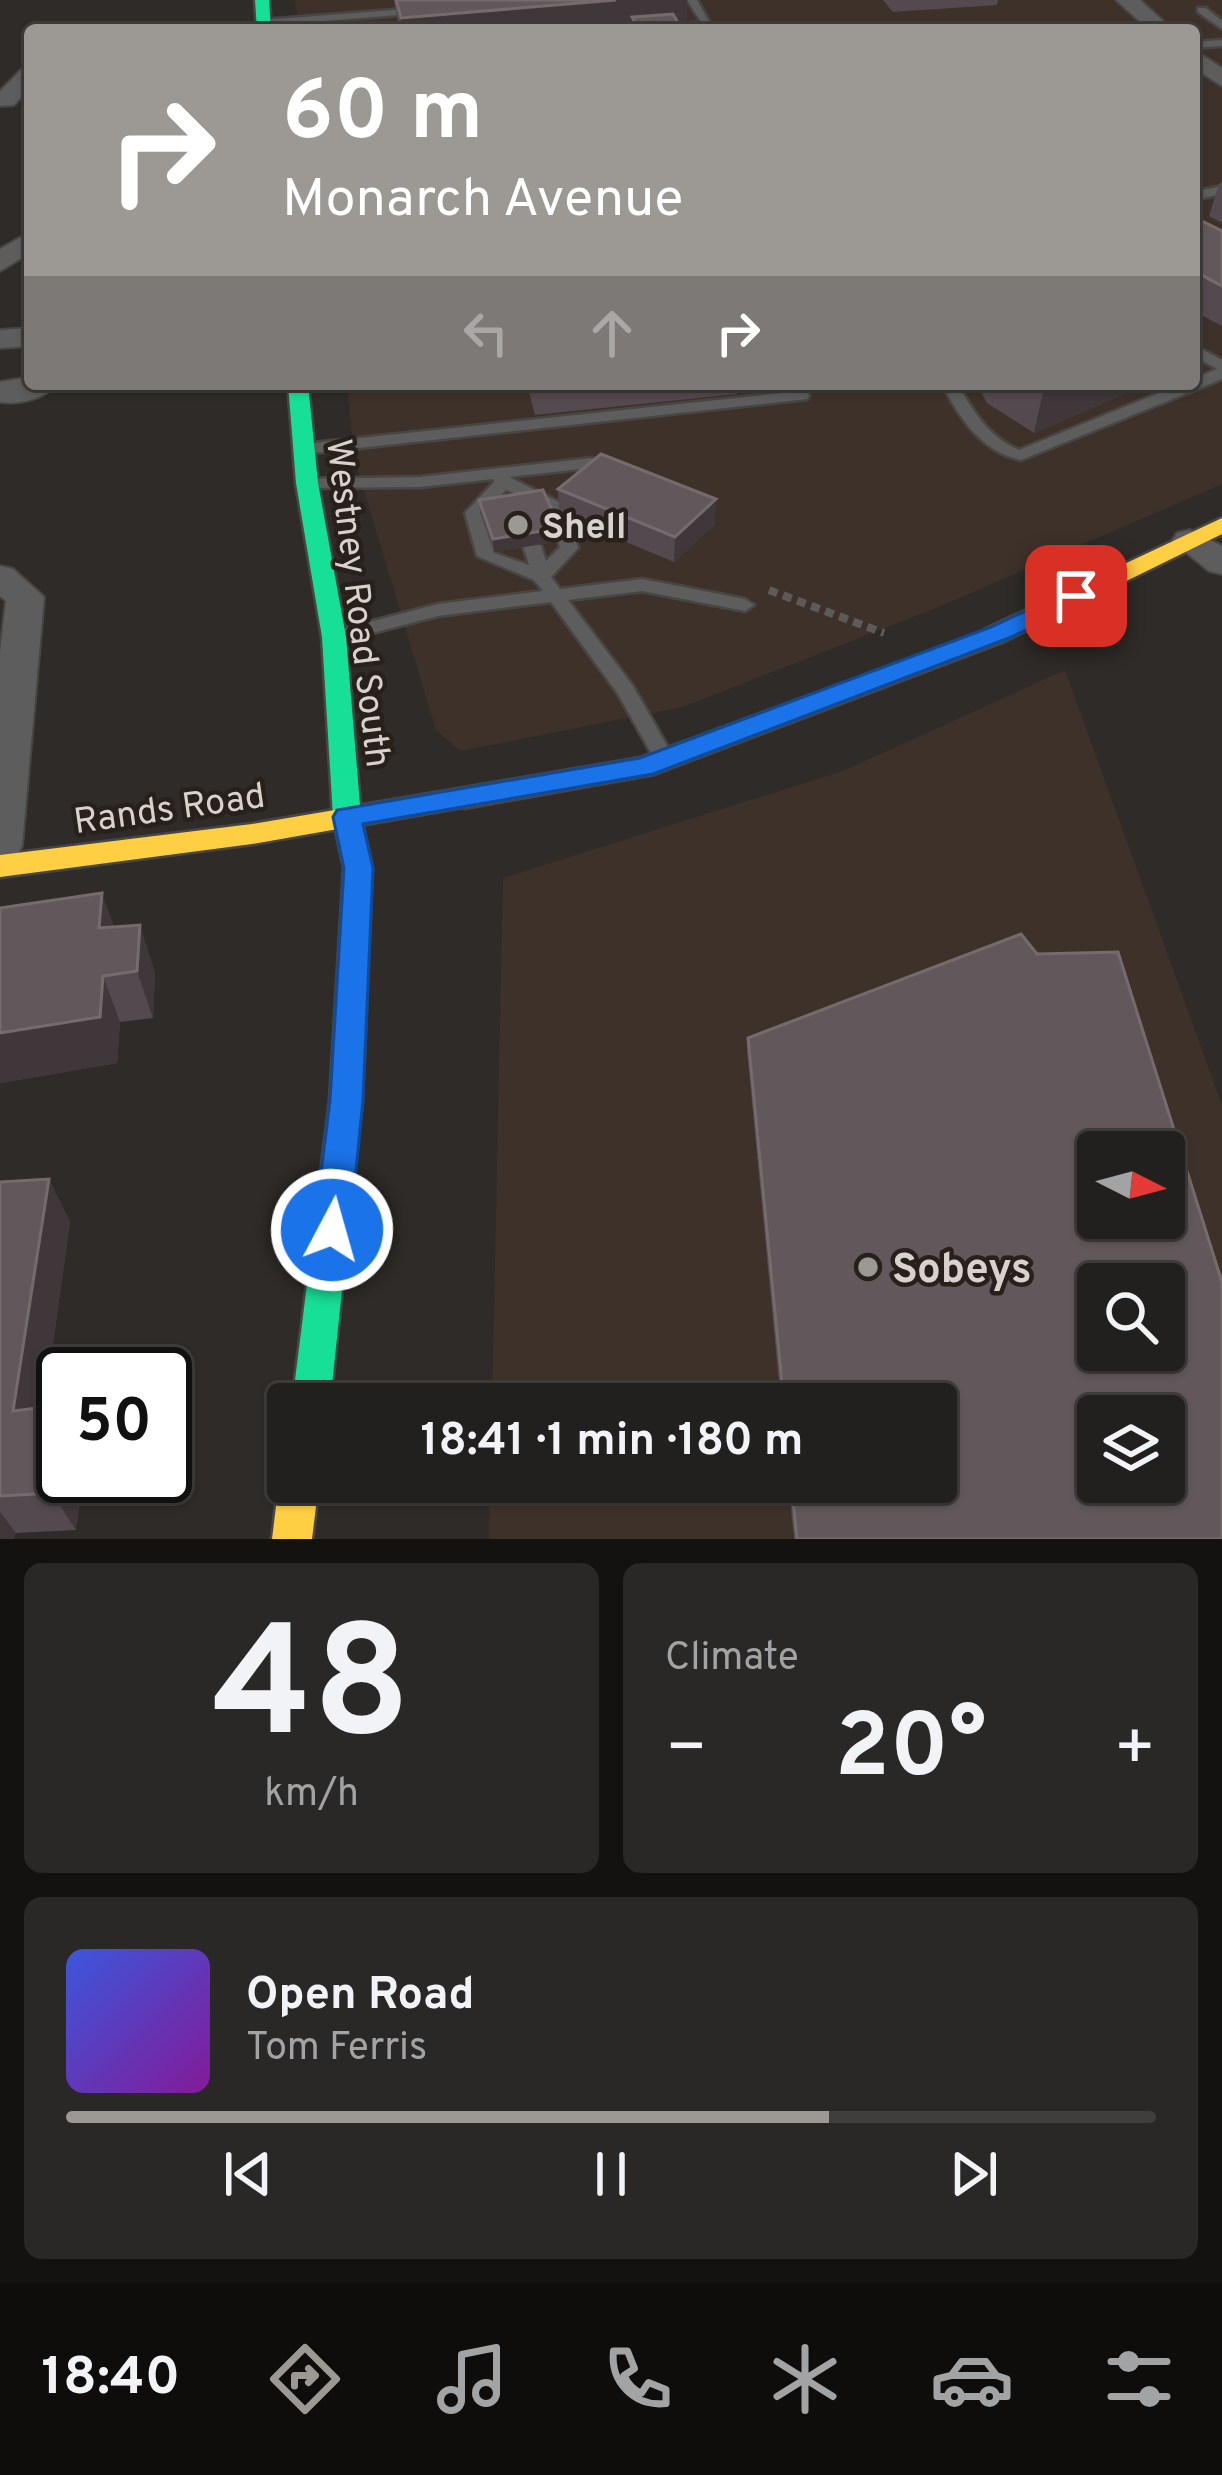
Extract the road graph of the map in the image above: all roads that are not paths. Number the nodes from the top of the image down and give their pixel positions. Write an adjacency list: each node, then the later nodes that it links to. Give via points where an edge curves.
1 (1127, 0): 7 (street)
2 (437, 9): 4 (lane)
3 (1202, 10): 8 (lane)
4 (369, 15): 5 (lane); 6 (lane)
5 (264, 18)
6 (371, 24)
7 (1155, 24)
8 (1222, 26)
9 (299, 390): 13 (main road, Westney Road South)
10 (799, 390): 13 (lane)
11 (953, 390): 12 (lane, via 1002,451 1021,455)
12 (1173, 390)
13 (304, 449): 16 (main road, Westney Road South)
14 (592, 463): 15 (lane)
15 (502, 479): 16 (lane); 17 (lane); 21 (lane, via 554,504 568,548); 21 (lane, via 474,513 487,556)
16 (307, 483): 25 (main road, Westney Road South)
17 (515, 507)
18 (1206, 533): 20 (street); 26 (main road, Rands Road, via 1000,633)
19 (532, 546): 21 (lane)
20 (1222, 563)
21 (541, 576): 23 (lane)
22 (0, 577): 28 (street, via 25,597)
23 (556, 596): 24 (lane, via 641,585); 25 (lane, via 438,610); 26 (lane, via 626,691)
24 (746, 605)
25 (334, 637): 27 (main road, Westney Road South)
26 (664, 760): 27 (main road, Rands Road)
27 (347, 817): 29 (main road, Rands Road); 30 (main road, Westney Road South, via 358,868 346,1100)
28 (0, 846)
29 (0, 866)
30 (312, 1383)
31 (296, 1503): 32 (main road)
32 (292, 1539)

